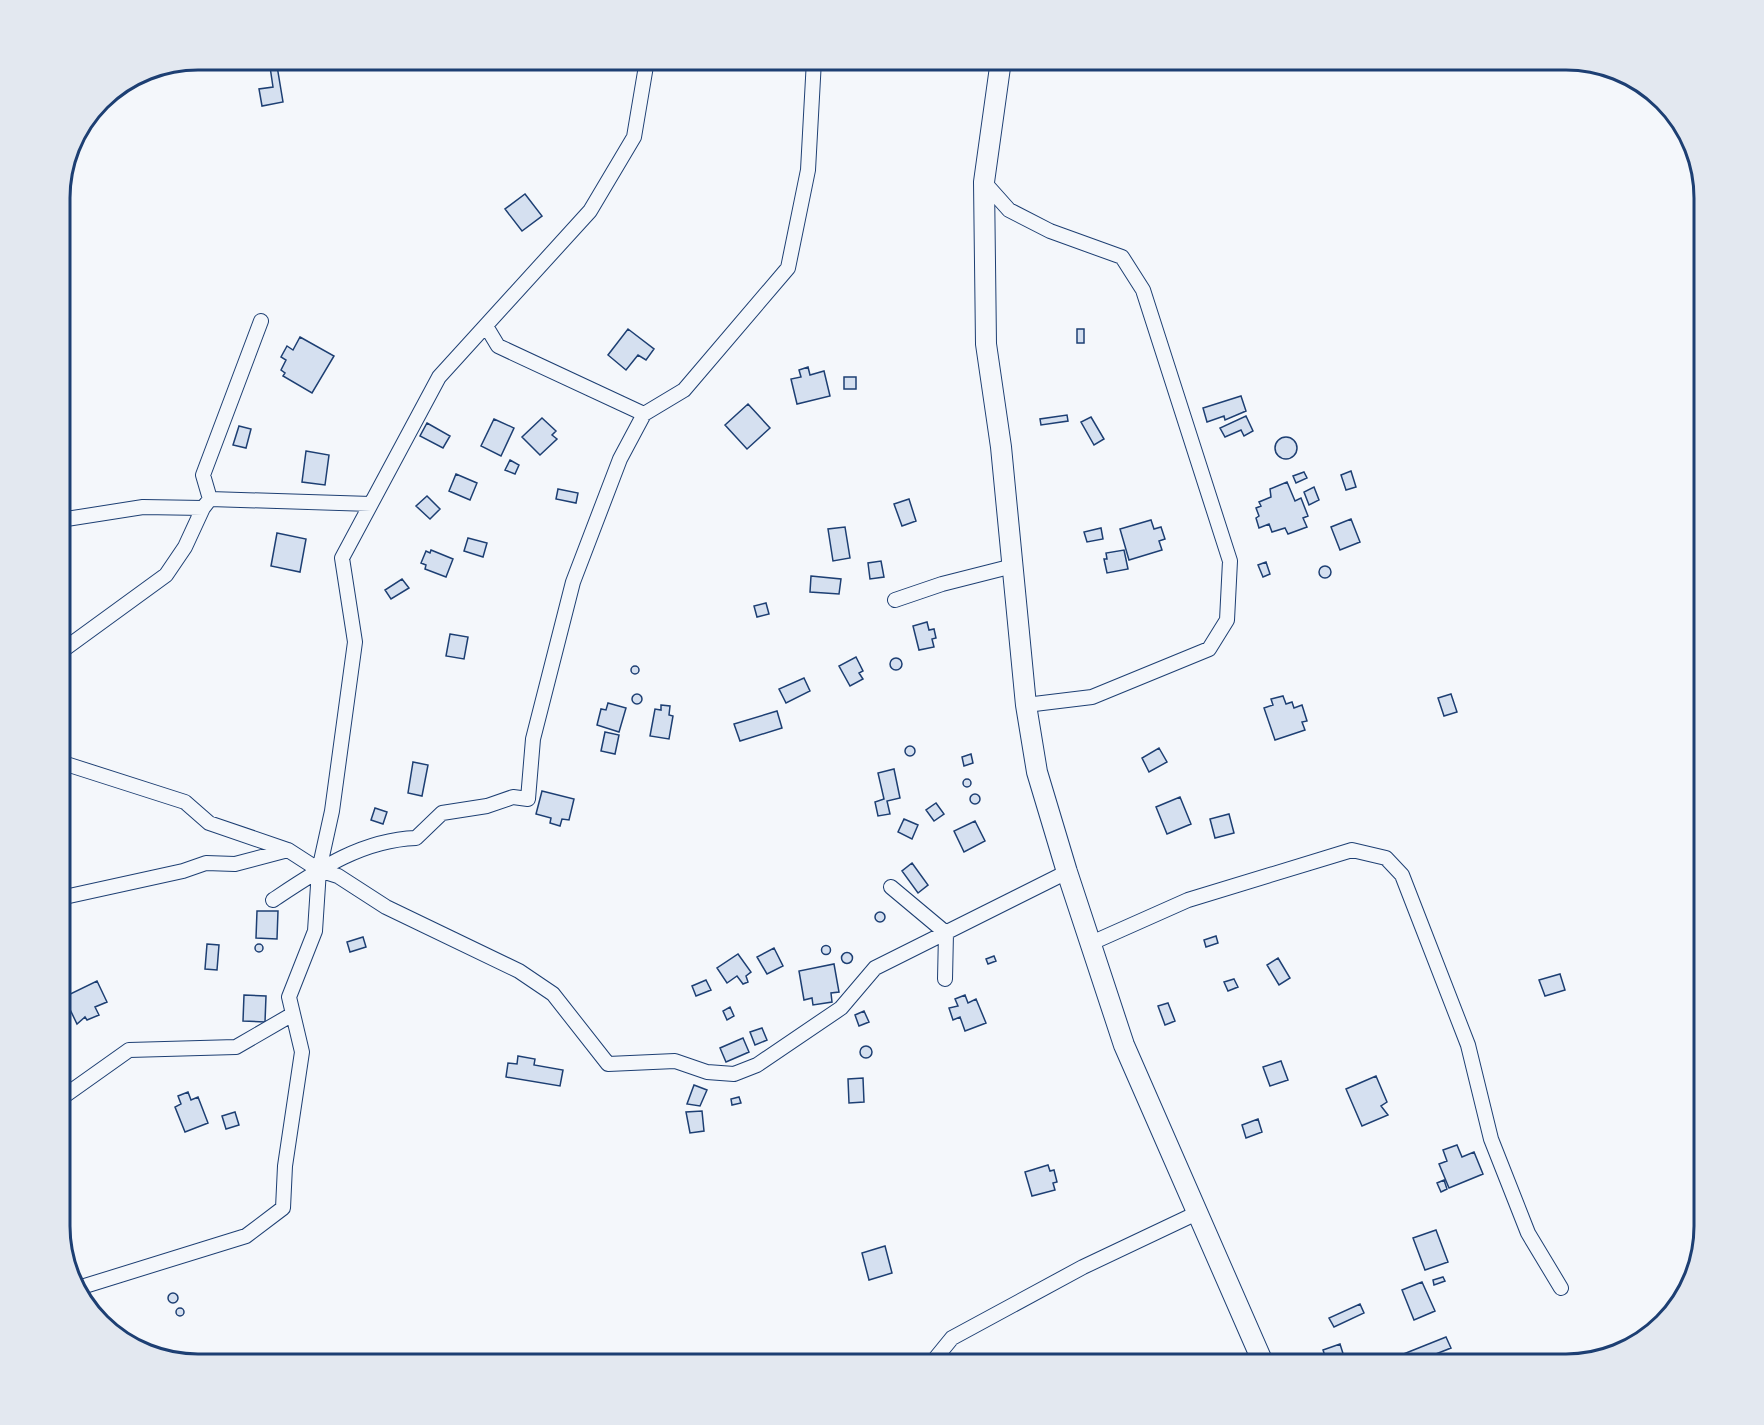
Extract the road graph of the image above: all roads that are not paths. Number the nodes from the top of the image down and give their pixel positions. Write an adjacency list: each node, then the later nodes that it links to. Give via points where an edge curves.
1 (645, 71): 6 (street, via 634,137 590,211)
2 (813, 71): 7 (street, via 808,170 788,268 684,390)
3 (999, 71): 4 (street)
4 (984, 182): 11 (street, via 986,344); 14 (street, via 1009,210 1050,231 1122,257 1143,290 1230,561 1227,620 1209,649 1092,697)
5 (261, 321): 8 (street, via 203,475)
6 (486, 326): 7 (street, via 498,346); 9 (street, via 439,377)
7 (644, 414): 17 (street, via 620,459 573,582 533,739 528,799 513,797 442,813 416,838 392,839 352,852)
8 (206, 503): 9 (street); 10 (street, via 142,507); 13 (street, via 185,547 166,575)
9 (371, 504): 17 (street, via 342,558 355,642 332,811)
10 (71, 518)
11 (1012, 566): 12 (street); 14 (street)
12 (895, 600)
13 (71, 644)
14 (1026, 705): 18 (street, via 1037,772)
15 (71, 766): 16 (street, via 185,802 209,823)
16 (288, 850): 17 (street); 20 (street, via 235,864 206,863)
17 (318, 870): 21 (street); 22 (street, via 338,876 386,906 553,994 608,1064 675,1061 707,1072 734,1074 757,1065 841,1008 874,968); 25 (street, via 315,931 289,998)
18 (1067, 872): 22 (street); 23 (street)
19 (891, 886): 22 (street)
20 (71, 896)
21 (273, 900)
22 (946, 933): 24 (street)
23 (1089, 944): 27 (street, via 1124,1045); 29 (street, via 1188,900 1340,853 1352,850 1386,858 1402,875 1468,1045 1491,1140 1528,1233)
24 (945, 979)
25 (293, 1014): 26 (street, via 236,1047 129,1050); 28 (street, via 302,1052 285,1166 283,1208 246,1236)
26 (71, 1091)
27 (1197, 1213): 30 (street, via 1083,1267 952,1338); 31 (street)
28 (86, 1286)
29 (1561, 1288)
30 (939, 1354)
31 (1259, 1354)

